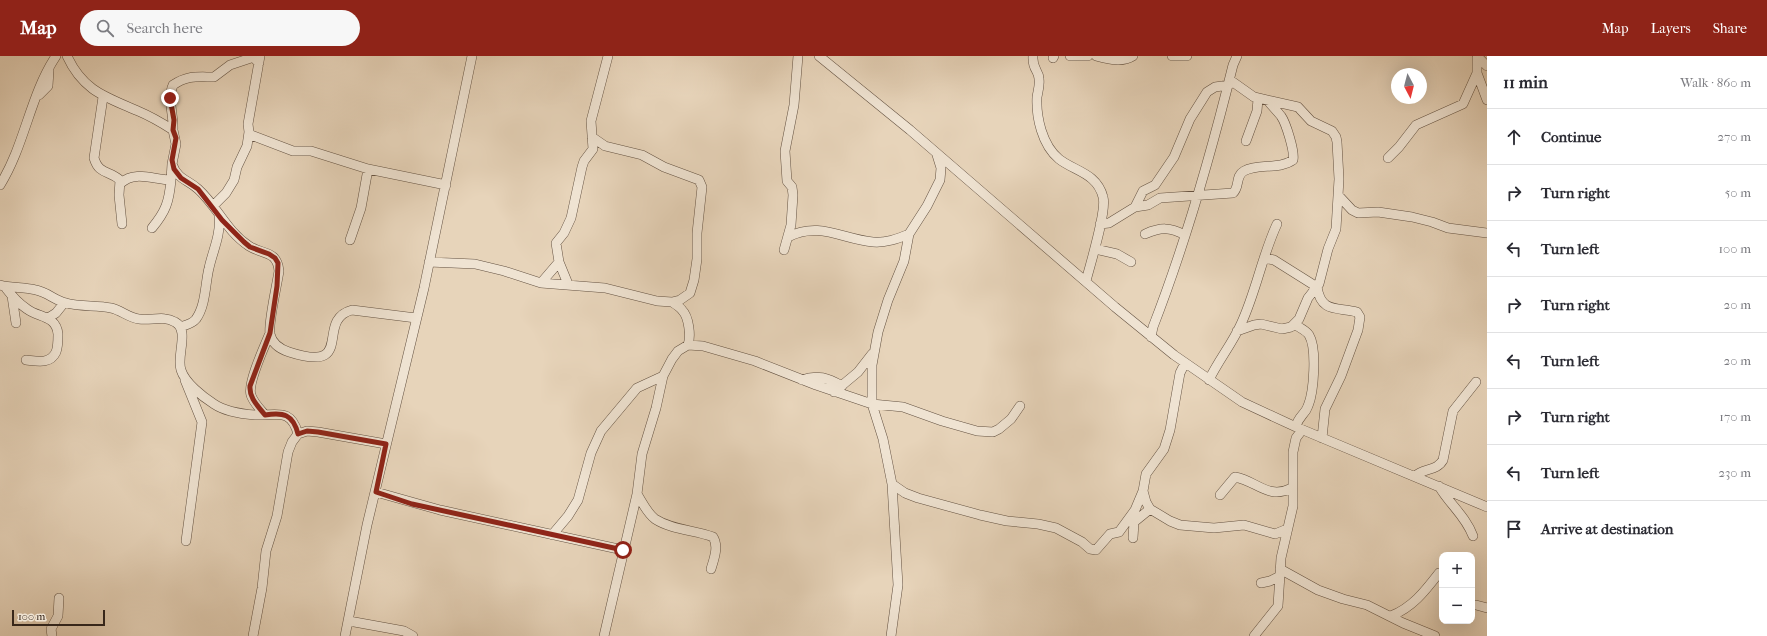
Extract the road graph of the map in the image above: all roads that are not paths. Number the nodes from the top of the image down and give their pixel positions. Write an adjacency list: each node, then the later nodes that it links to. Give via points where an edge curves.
1 (472, 56): 34 (street)
2 (608, 56): 25 (street, via 591,122)
3 (798, 56): 48 (street, via 794,105 785,151 787,181 793,195)
4 (819, 56): 27 (street)
5 (1033, 56): 41 (street, via 1034,69 1040,79 1038,112 1046,142 1059,159 1093,180 1102,193 1104,204)
6 (1070, 56): 7 (street)
7 (1088, 56)
8 (1096, 56): 9 (street, via 1118,60)
9 (1133, 56)
10 (1172, 56): 11 (street)
11 (1187, 56)
12 (1237, 56): 18 (street)
13 (68, 58): 15 (street); 19 (street, via 84,82)
14 (256, 58): 23 (street, via 230,65 214,77 196,76 173,85 170,98); 24 (street)
15 (52, 63): 33 (street, via 10,168)
16 (1487, 66): 17 (street, via 1477,56)
17 (1477, 73): 21 (street); 28 (street, via 1463,104 1416,125 1400,147)
18 (1229, 82): 20 (street); 36 (street); 38 (street, via 1215,87 1205,96 1190,119 1174,157 1155,185 1143,191)
19 (103, 96): 23 (street, via 139,111); 32 (street, via 94,158 100,170 118,177)
20 (1258, 98): 22 (street); 26 (street, via 1257,111)
21 (1487, 100)
22 (1268, 101): 35 (street, via 1298,108 1311,121 1334,133 1338,157); 36 (street, via 1282,117 1293,160 1244,171 1238,178 1233,193)
23 (173, 130): 29 (street, via 176,144)
24 (248, 132): 30 (street, via 294,151 311,151); 37 (street, via 247,146 234,180)
25 (592, 138): 54 (street, via 593,149 582,167 571,218 556,243); 61 (street, via 612,149 642,155 675,172 696,178 701,183 697,259 692,289 686,297)
26 (1246, 141)
27 (936, 154): 45 (street, via 941,168 940,180 928,206); 56 (street)
28 (1388, 158)
29 (172, 164): 31 (street); 37 (street, via 181,178 198,189)
30 (368, 169): 34 (street); 49 (street, via 361,208)
31 (171, 180): 32 (street, via 138,175); 43 (street, via 166,208)
32 (120, 182): 40 (street)
33 (0, 185)
34 (446, 185): 53 (street)
35 (1338, 195): 44 (street, via 1358,213 1378,212 1412,217 1448,228); 59 (street, via 1336,229)
36 (1197, 196): 38 (street, via 1165,197 1148,205); 47 (street)
37 (213, 206): 39 (street)
38 (1135, 207): 41 (street, via 1110,222)
39 (219, 216): 67 (street, via 218,239 200,312 190,325); 69 (street, via 250,247 269,254 278,263)
40 (122, 224)
41 (1100, 224): 50 (street)
42 (1277, 224): 52 (street)
43 (152, 228)
44 (1487, 233)
45 (909, 234): 48 (street, via 884,242 872,242 812,229); 72 (street, via 904,261 882,317)
46 (1146, 234): 47 (street, via 1164,228)
47 (1185, 235): 70 (street)
48 (788, 237): 51 (street)
49 (350, 240)
50 (1095, 249): 55 (street, via 1117,254); 56 (street)
51 (784, 250)
52 (1264, 258): 59 (street, via 1274,260); 68 (street)
53 (430, 262): 57 (street, via 475,264); 64 (street)
54 (559, 262): 57 (street); 58 (street)
55 (1131, 262)
56 (1086, 281): 70 (street)
57 (542, 283): 58 (street)
58 (568, 284): 61 (street, via 605,288 657,301)
59 (1317, 287): 66 (street, via 1308,298); 85 (street, via 1323,303 1332,308 1357,312 1360,321 1342,376 1325,409)
60 (8, 288): 62 (street, via 38,290); 63 (street, via 31,312); 65 (street)
61 (672, 302): 71 (street, via 683,311 690,340)
62 (64, 303): 63 (street); 67 (street, via 113,309 138,319 170,319)
63 (48, 318): 73 (street, via 56,325 56,352 46,361)
64 (416, 318): 69 (street, via 352,310 346,312 334,325 330,351 325,356 313,358 279,348); 86 (street)
65 (16, 322)
66 (1295, 324): 68 (street, via 1282,328 1254,324); 83 (street, via 1309,334 1314,350 1308,406 1297,420)
67 (180, 327): 75 (street, via 182,340 179,363)
68 (1237, 331): 77 (street)
69 (270, 333): 82 (street, via 255,370 250,391)
70 (1151, 337): 74 (street)
71 (688, 344): 76 (street, via 678,351); 79 (street, via 749,359 802,380)
72 (874, 351): 79 (street, via 858,372); 80 (street, via 871,376)
73 (26, 360)
74 (1185, 363): 77 (street); 91 (street, via 1180,373 1168,440 1144,477)
75 (183, 376): 82 (street, via 203,396 221,408 243,414); 101 (street, via 202,422)
76 (663, 376): 93 (street, via 642,454); 98 (street, via 636,388 601,431 576,504)
77 (1209, 380): 83 (street, via 1249,406)
78 (1476, 382): 87 (street, via 1453,411 1441,464)
79 (838, 389): 80 (street)
80 (872, 404): 81 (street, via 903,407 942,422 985,432 999,429 1011,419); 88 (street, via 883,439)
81 (1020, 406)
82 (265, 415): 84 (street, via 286,415 294,421)
83 (1299, 428): 85 (street); 90 (street, via 1292,452)
84 (298, 434): 86 (street, via 307,431 318,432); 113 (street, via 292,442 284,468 280,505 266,551)
85 (1322, 438): 87 (street)
86 (386, 444): 92 (street)
87 (1415, 476): 89 (street)
88 (892, 484): 91 (street, via 918,498 980,515 1056,528 1094,550 1098,549 1110,534 1121,530 1135,510); 117 (street, via 898,585)
89 (1439, 486): 95 (street); 99 (street, via 1468,522)
90 (1292, 488): 94 (street, via 1283,492 1273,492 1235,477); 97 (street, via 1293,506)
91 (1143, 491): 96 (street)
92 (376, 492): 98 (street, via 412,504); 111 (street, via 367,525)
93 (636, 494): 102 (street); 103 (street, via 655,519 713,538 716,548)
94 (1220, 495)
95 (1487, 507)
96 (1150, 509): 97 (street, via 1180,525 1214,528 1244,525 1275,534); 100 (street, via 1134,522)
97 (1287, 530): 104 (street)
98 (552, 535): 102 (street)
99 (1474, 536)
100 (1133, 538)
101 (186, 541)
102 (623, 550): 116 (street)
103 (711, 569)
104 (1280, 572): 106 (street, via 1270,581); 110 (street, via 1318,590 1367,605); 118 (street, via 1278,606)
105 (1439, 573): 110 (street, via 1419,599)
106 (1261, 583)
107 (58, 598): 112 (street, via 58,616 51,629)
108 (1476, 605): 109 (street)
109 (1487, 608)
110 (1391, 616): 119 (street)
111 (349, 621): 114 (street); 115 (street, via 404,631)
112 (52, 636)
113 (253, 636)
114 (345, 636)
115 (413, 636)
116 (604, 636)
117 (891, 636)
118 (1254, 636)
119 (1435, 636)

